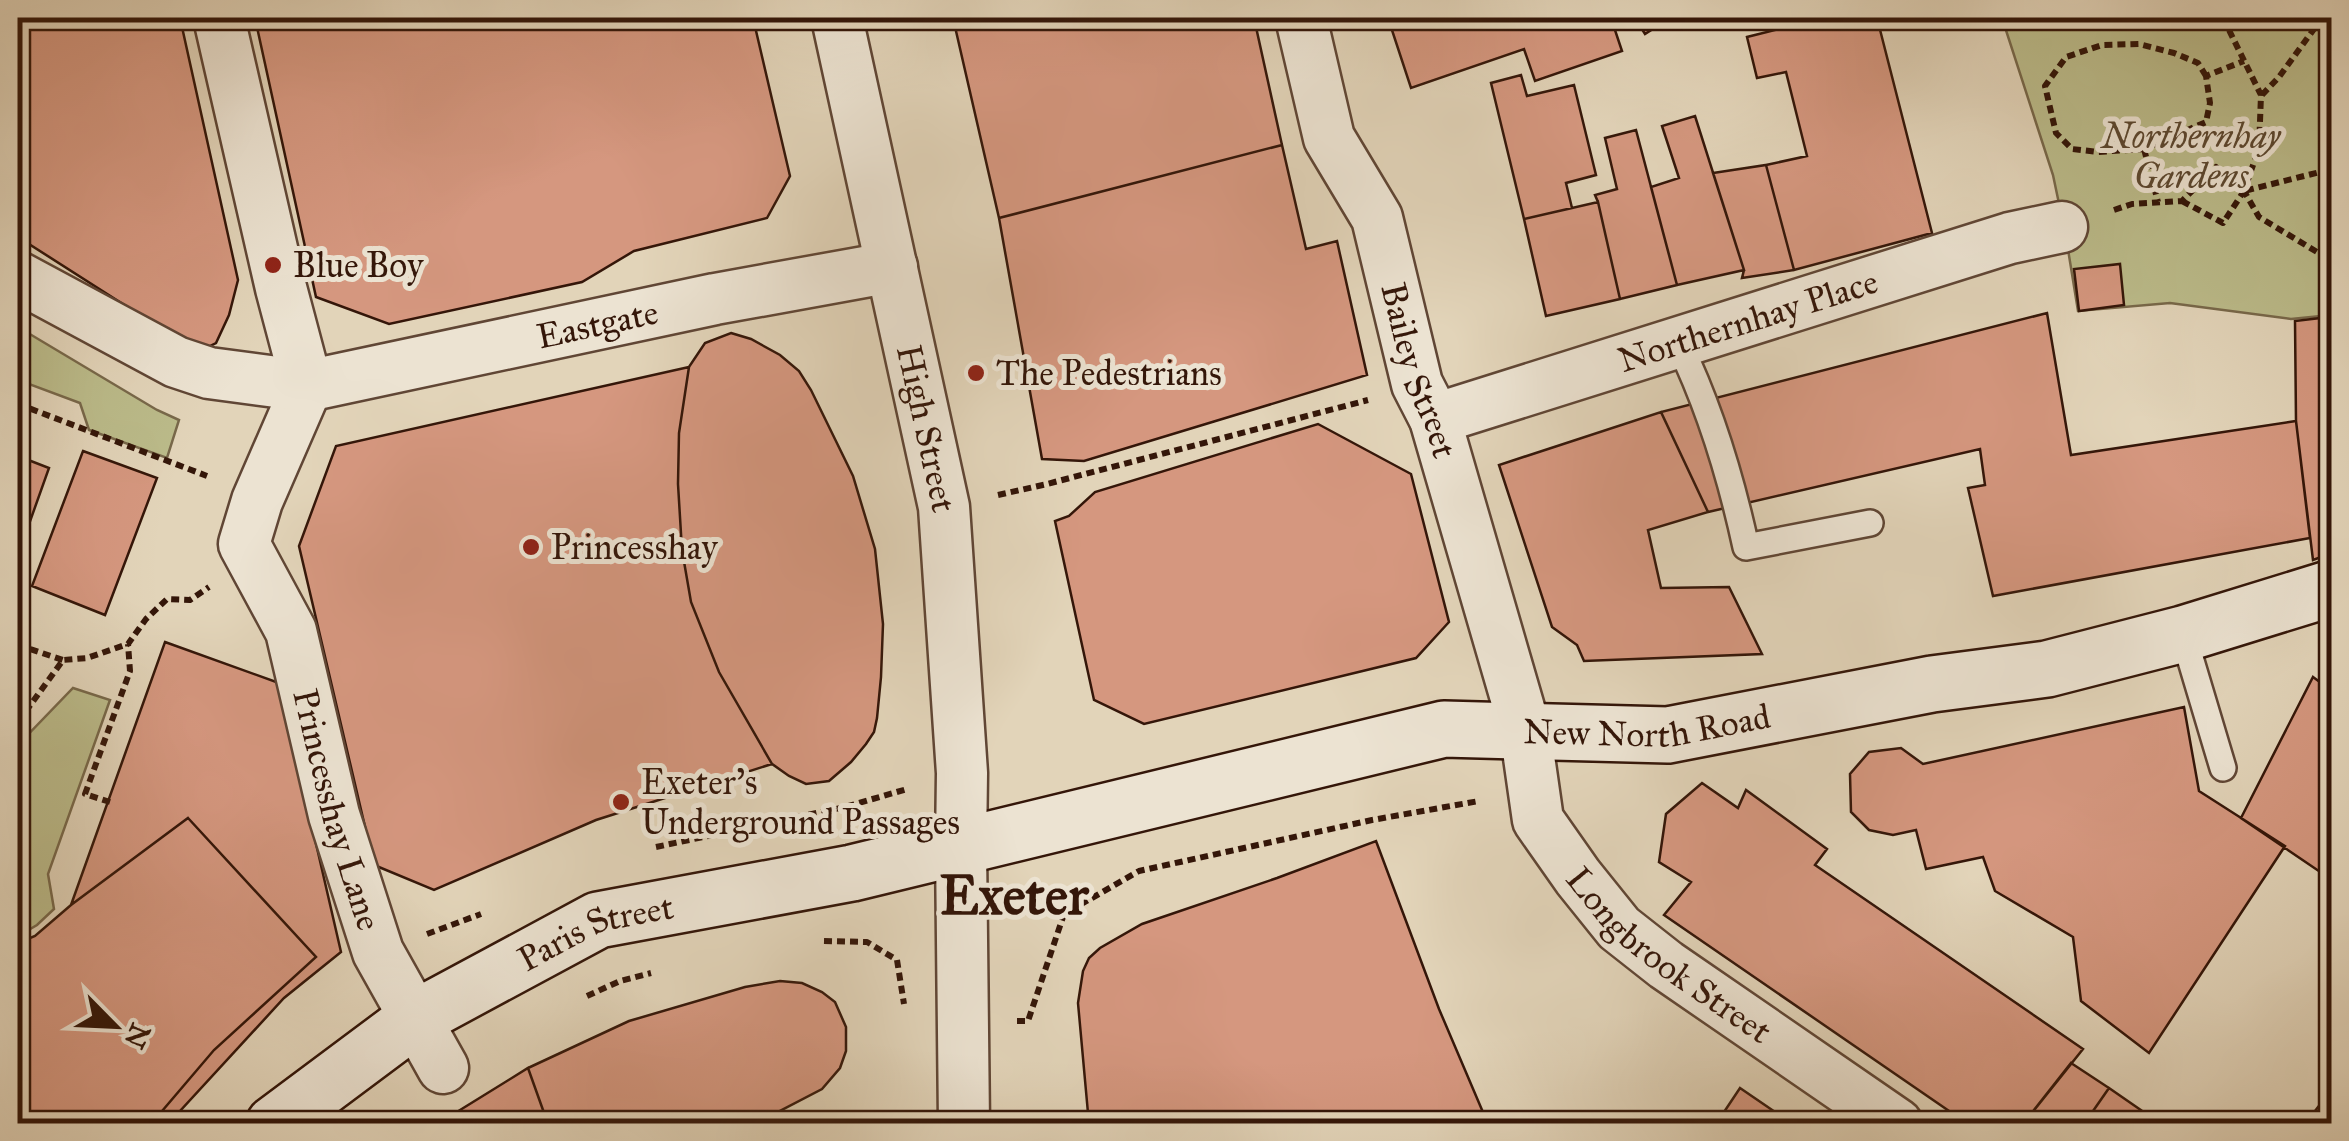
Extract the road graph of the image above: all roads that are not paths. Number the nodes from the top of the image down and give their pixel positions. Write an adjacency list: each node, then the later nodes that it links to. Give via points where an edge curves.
1 (219, 18): 8 (street)
2 (837, 18): 5 (street, High Street)
3 (1301, 18): 9 (street, Bailey Street, via 1329,138 1377,218)
4 (2062, 227): 7 (street, Northernhay Place)
5 (892, 267): 8 (street, Eastgate); 15 (street, High Street, via 944,507)
6 (18, 277): 8 (street, Eastgate, via 176,362)
7 (1679, 344): 9 (street, Northernhay Place); 10 (lane, via 1700,388 1746,547)
8 (306, 386): 16 (street, Princesshay Lane, via 251,522 291,631 339,832 378,952)
9 (1426, 402): 13 (street, Bailey Street)
10 (1870, 523)
11 (2332, 588): 12 (main road, New North Road)
12 (2183, 634): 13 (main road, New North Road, via 2047,669 1668,734); 14 (lane)
13 (1524, 729): 15 (main road, New North Road, via 1444,728); 20 (street, Longbrook Street, via 1538,820 1620,928)
14 (2223, 768)
15 (961, 847): 16 (main road, Paris Street, via 598,920); 19 (street, High Street)
16 (416, 1018): 17 (street, Princesshay Lane); 18 (main road, Paris Street)
17 (443, 1068)
18 (274, 1124)
19 (964, 1124)
20 (1897, 1124)

